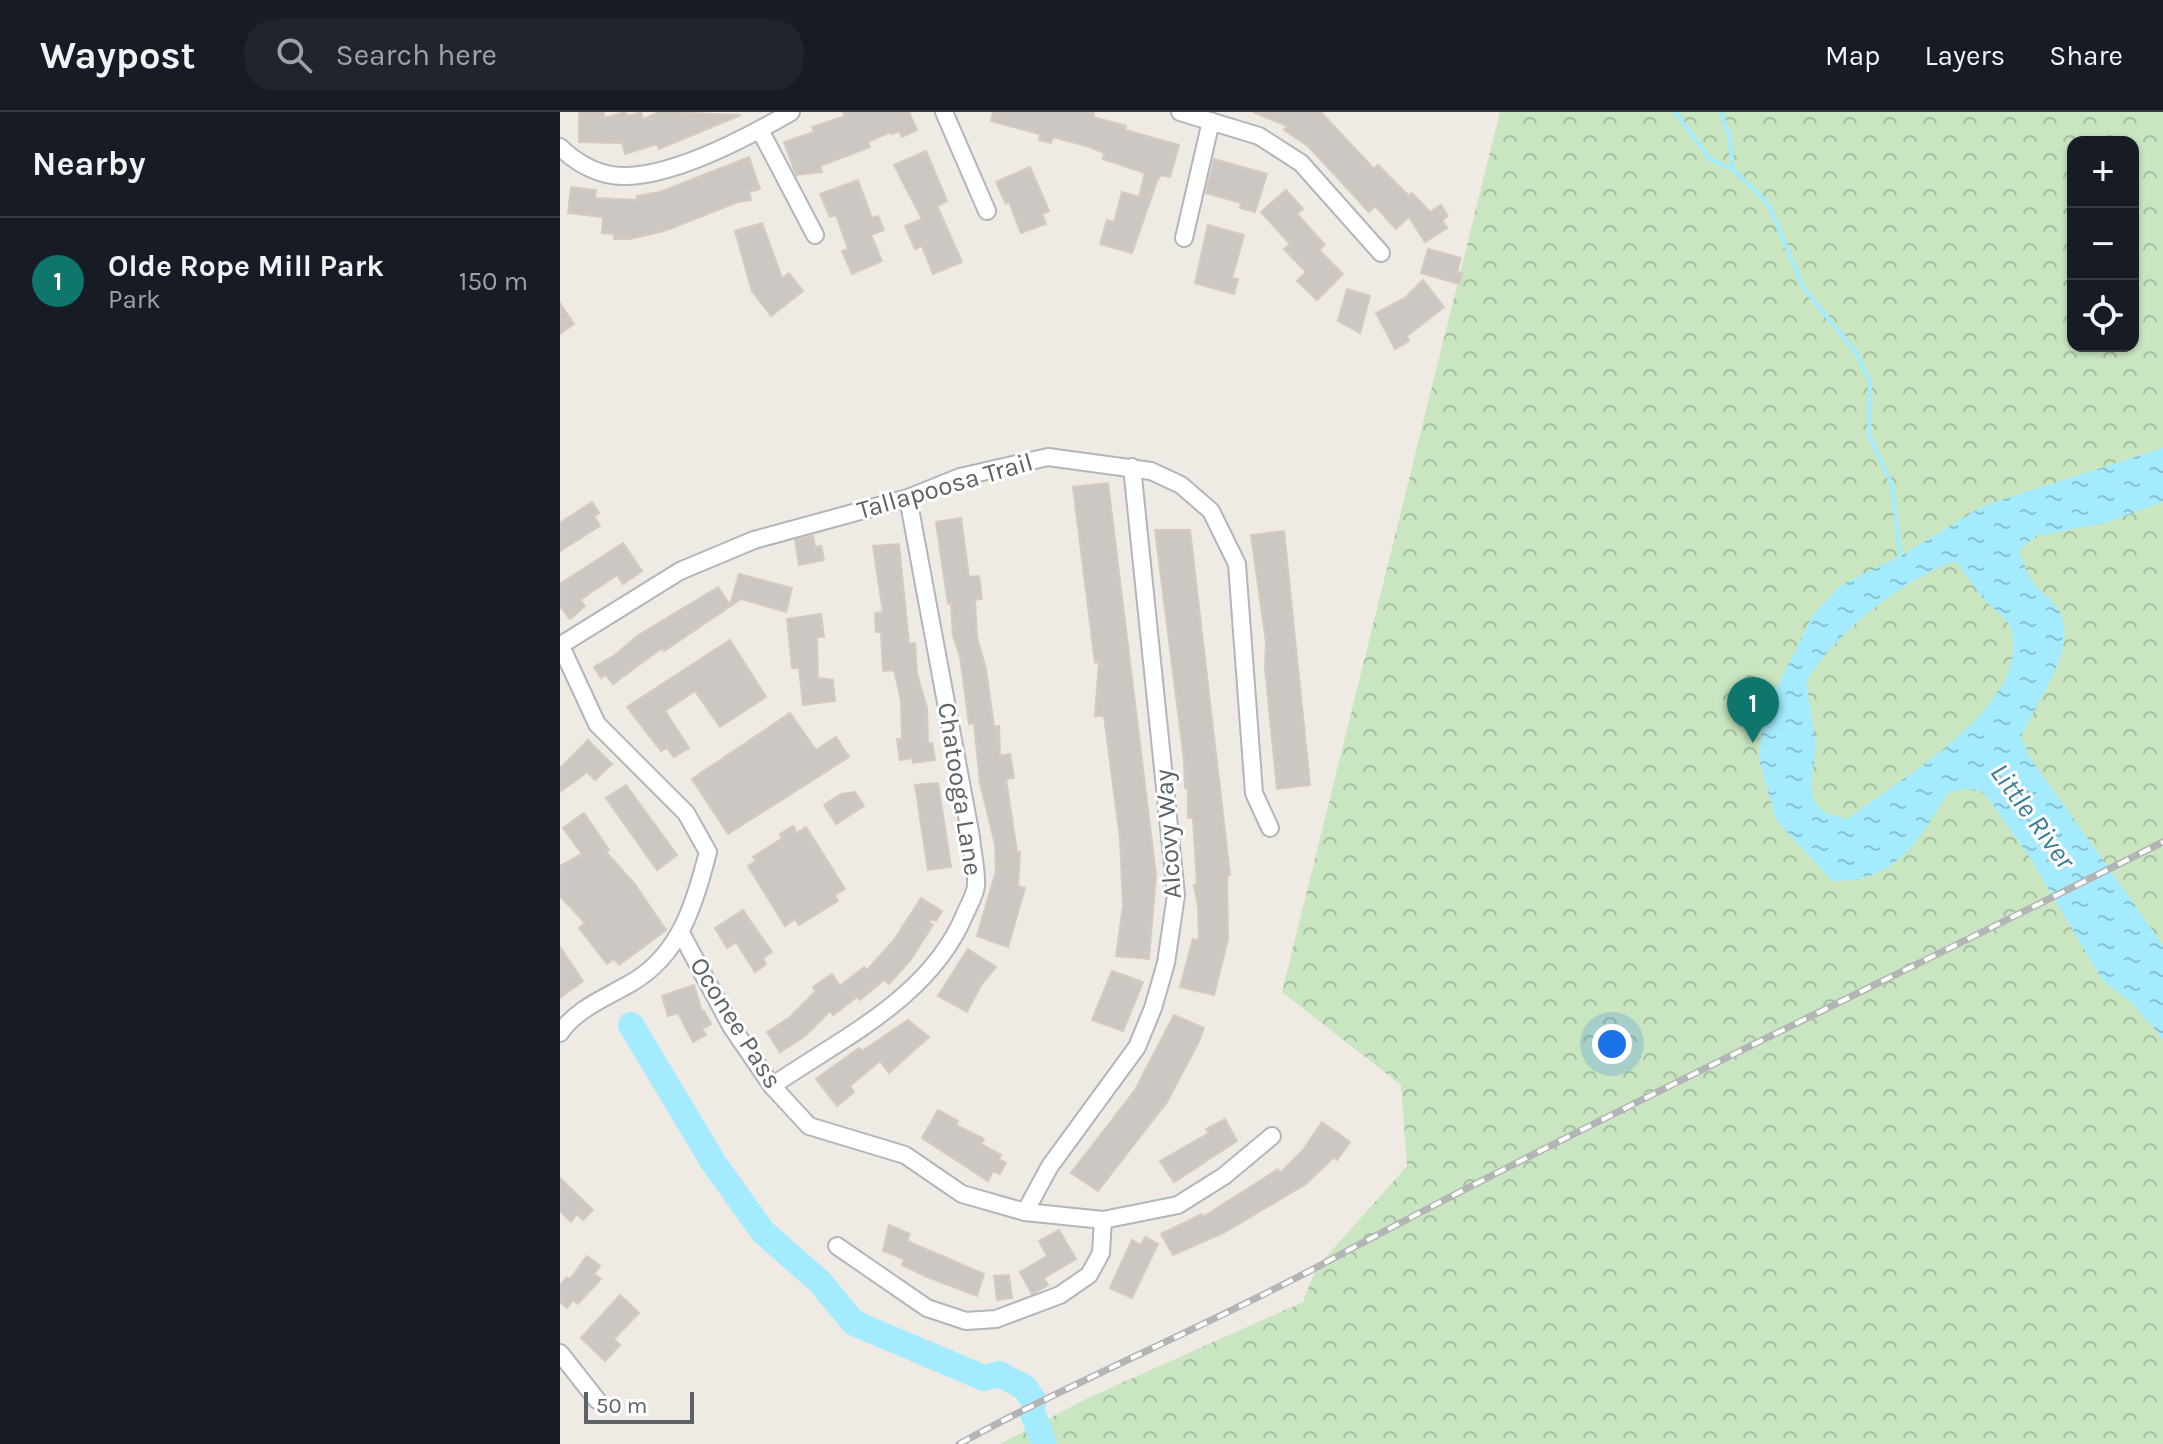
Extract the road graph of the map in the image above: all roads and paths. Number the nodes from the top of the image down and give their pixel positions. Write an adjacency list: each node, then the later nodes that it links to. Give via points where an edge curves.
1 (791, 112): 5 (street)
2 (944, 112): 7 (street)
3 (1180, 112): 4 (street)
4 (1211, 121): 9 (street); 10 (street, via 1259,136 1301,163)
5 (760, 130): 6 (street, via 688,160 624,177 589,169); 8 (street)
6 (560, 147)
7 (987, 211)
8 (815, 235)
9 (1184, 238)
10 (1381, 253)
11 (1132, 467): 12 (street, Tallapoosa Trail, via 1048,457 960,477); 14 (street, Tallapoosa Trail, via 1181,485 1211,511 1237,564 1254,793); 19 (street, Alcovy Way, via 1176,895 1166,963 1137,1047 1050,1166)
12 (908, 498): 13 (street, Tallapoosa Trail, via 754,540 680,571); 17 (street, Chatooga Lane, via 976,888 944,954 917,983 881,1017)
13 (560, 644): 15 (street, via 597,724 686,813 708,852)
14 (1270, 828)
15 (681, 933): 16 (street, via 664,958 600,998); 17 (street, Oconee Pass, via 731,1026)
16 (560, 1033)
17 (772, 1086): 19 (street, Oconee Pass, via 809,1126 905,1155 962,1194)
18 (1272, 1136): 20 (street, Oconee Pass, via 1178,1205)
19 (1025, 1212): 20 (street, Oconee Pass)
20 (1103, 1220): 21 (street, via 1101,1253 1089,1275 1060,1295 996,1319 966,1321 927,1308)
21 (837, 1246)
22 (560, 1353): 23 (street)
23 (597, 1400)

